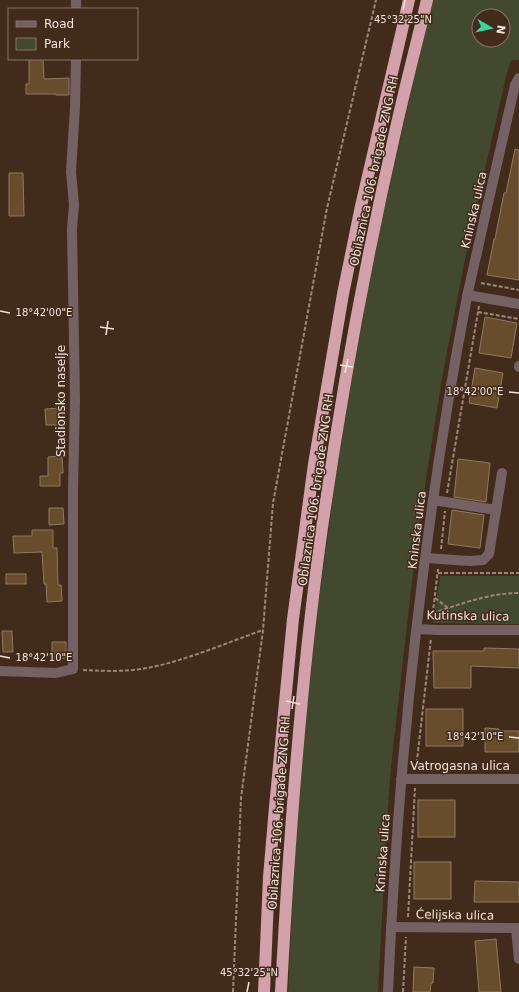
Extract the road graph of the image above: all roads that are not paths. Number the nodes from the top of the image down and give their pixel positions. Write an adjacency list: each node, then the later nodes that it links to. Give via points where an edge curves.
1 (409, 0): 19 (highway, Obilaznica 106. brigade ZNG RH, via 360,206 314,464 293,619 275,799)
2 (427, 0): 20 (highway, Obilaznica 106. brigade ZNG RH, via 376,218 321,535 301,708)
3 (76, 60): 13 (street, Stadionsko naselje, via 71,172 74,205 72,229 75,400 73,669 56,673)
4 (519, 78): 5 (street, Kninska ulica, via 515,85)
5 (467, 295): 6 (street); 8 (street, Kninska ulica)
6 (519, 304)
7 (502, 473): 9 (street)
8 (433, 500): 9 (street); 10 (street, Kninska ulica)
9 (496, 510): 10 (street, via 489,554 482,560)
10 (426, 558): 11 (street, Kninska ulica)
11 (417, 628): 12 (street, Kutinska ulica); 14 (street, Kninska ulica)
12 (519, 630)
13 (0, 672)
14 (401, 779): 15 (street, Vatrogasna ulica); 16 (street, Kninska ulica)
15 (519, 779)
16 (391, 927): 17 (street, Ćelijska ulica); 21 (street, Kninska ulica)
17 (518, 928): 18 (street)
18 (519, 959)
19 (264, 992)
20 (281, 992)
21 (388, 992)

